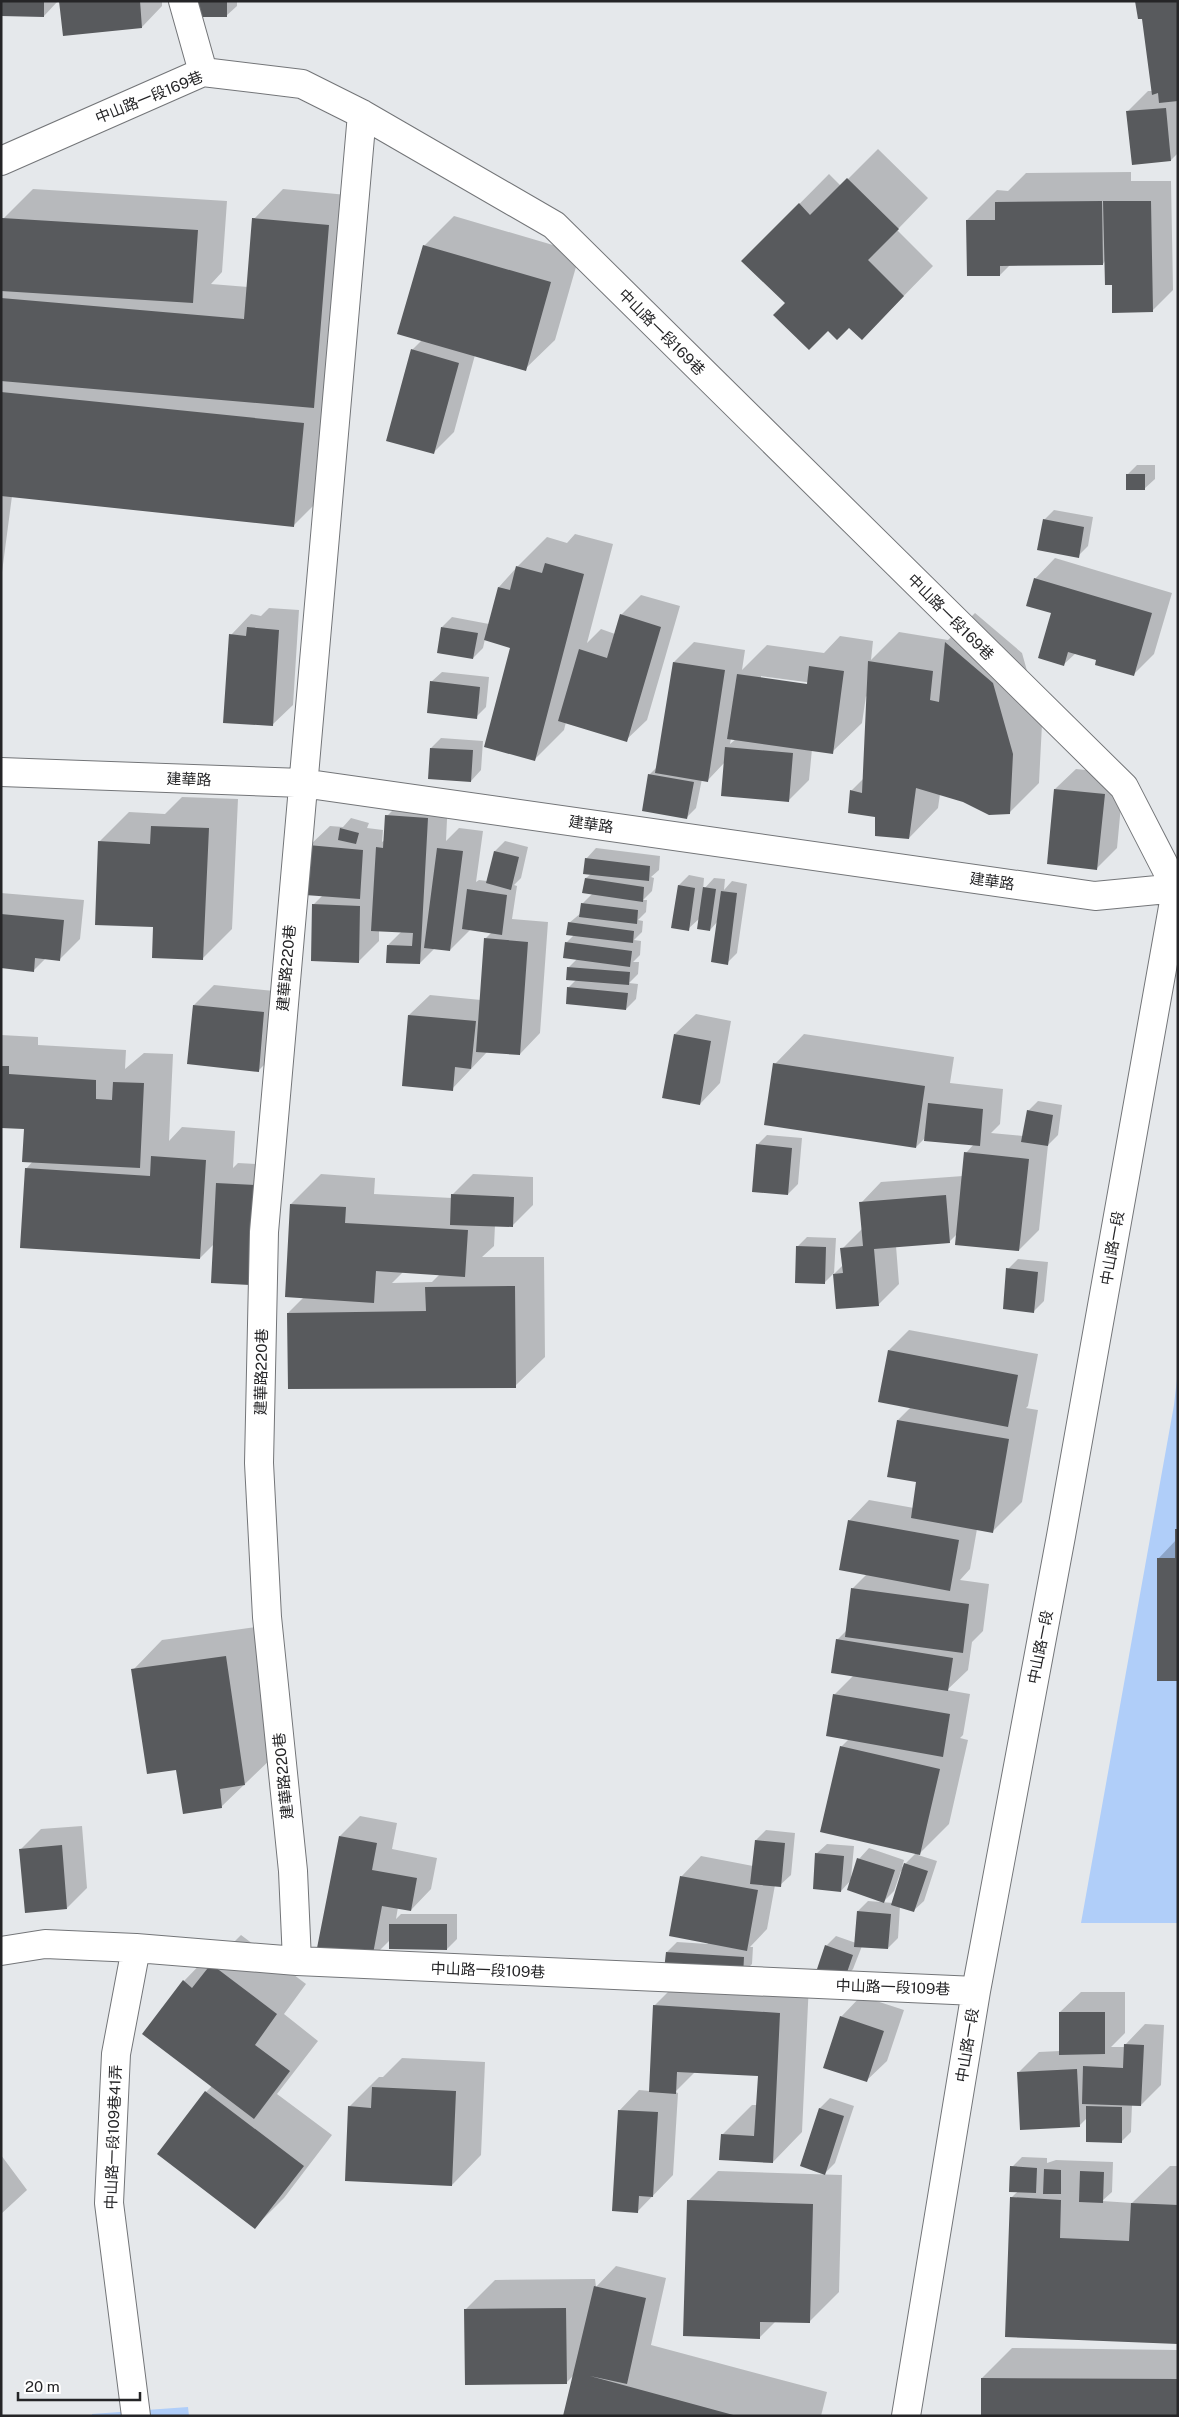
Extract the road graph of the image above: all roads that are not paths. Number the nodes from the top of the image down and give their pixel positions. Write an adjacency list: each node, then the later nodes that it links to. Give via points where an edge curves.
1 (182, 5): 2 (street)
2 (203, 72): 3 (street, 中山路一段169巷, via 302,84); 4 (street, 中山路一段169巷)
3 (362, 114): 6 (street, 建華路220巷); 7 (street, 中山路一段169巷, via 554,225 1124,787)
4 (1, 161)
5 (1, 772): 6 (street, 建華路)
6 (302, 783): 7 (street, 建華路, via 1095,896); 10 (street, 建華路220巷, via 264,1232 259,1463 267,1617 294,1871)
7 (1177, 885): 11 (street, 中山路一段)
8 (136, 1948): 9 (street, 中山路一段109巷, via 45,1944); 10 (street, 中山路一段109巷); 12 (street, 中山路一段109巷41弄, via 116,2054 109,2203)
9 (1, 1951)
10 (297, 1961): 11 (street, 中山路一段109巷)
11 (976, 1991): 13 (street, 中山路一段)
12 (136, 2416)
13 (906, 2416)

